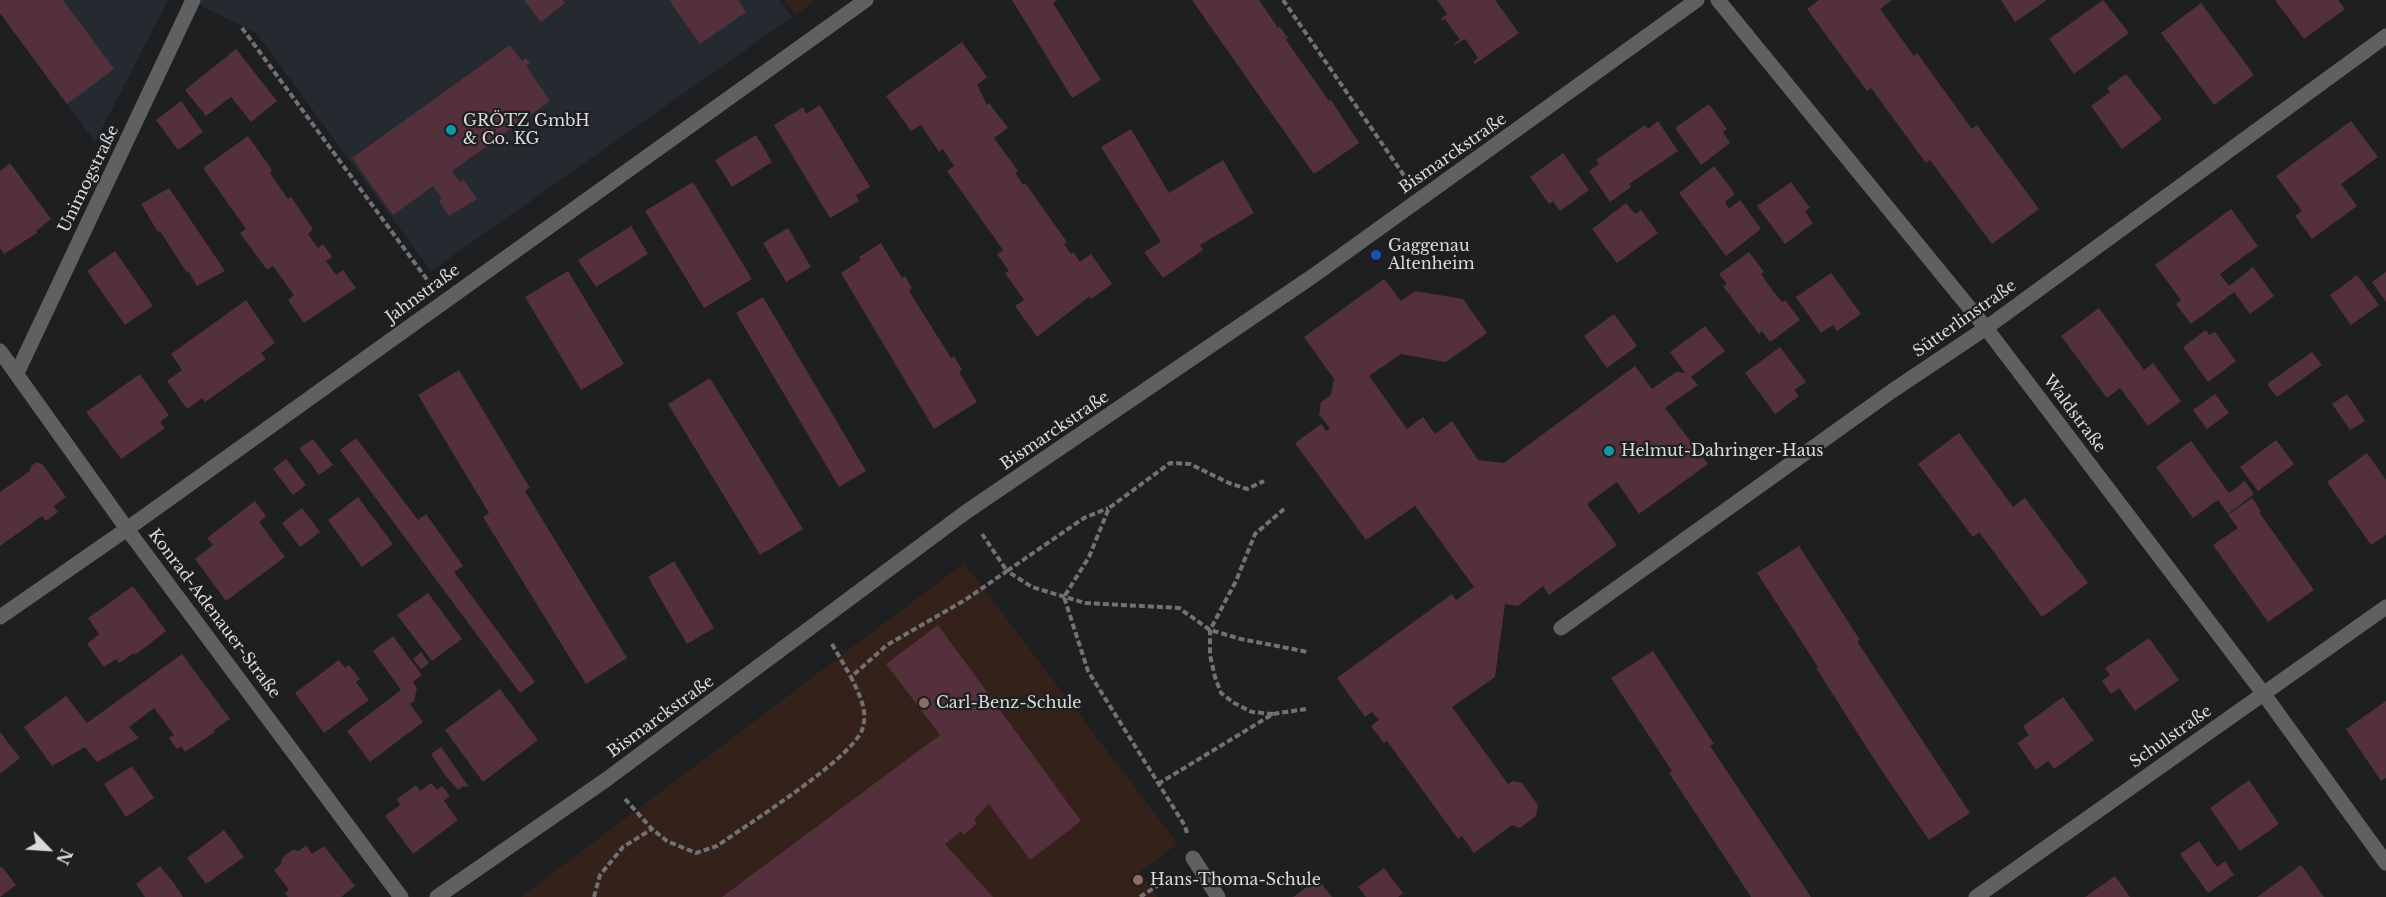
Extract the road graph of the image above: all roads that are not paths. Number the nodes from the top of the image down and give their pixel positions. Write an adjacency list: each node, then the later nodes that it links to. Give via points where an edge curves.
1 (194, 0): 8 (street, Unimogstraße)
2 (866, 0): 9 (street, Jahnstraße)
3 (1697, 0): 17 (street, Bismarckstraße, via 1313,276 966,512 607,779)
4 (1718, 0): 6 (street, Waldstraße)
5 (2386, 36): 6 (street, Sütterlinstraße)
6 (1986, 328): 12 (street, Sütterlinstraße); 13 (street, Waldstraße)
7 (0, 351): 8 (street, Konrad-Adenauer-Straße)
8 (17, 373): 9 (street, Konrad-Adenauer-Straße)
9 (127, 529): 11 (street, Jahnstraße); 16 (street, Konrad-Adenauer-Straße)
10 (2386, 607): 13 (street, Schulstraße)
11 (0, 617)
12 (1561, 628)
13 (2264, 693): 15 (street, Waldstraße); 19 (street, Schulstraße)
14 (1193, 858): 18 (street)
15 (2386, 863)
16 (401, 897)
17 (436, 897)
18 (1218, 897)
19 (1977, 897)

